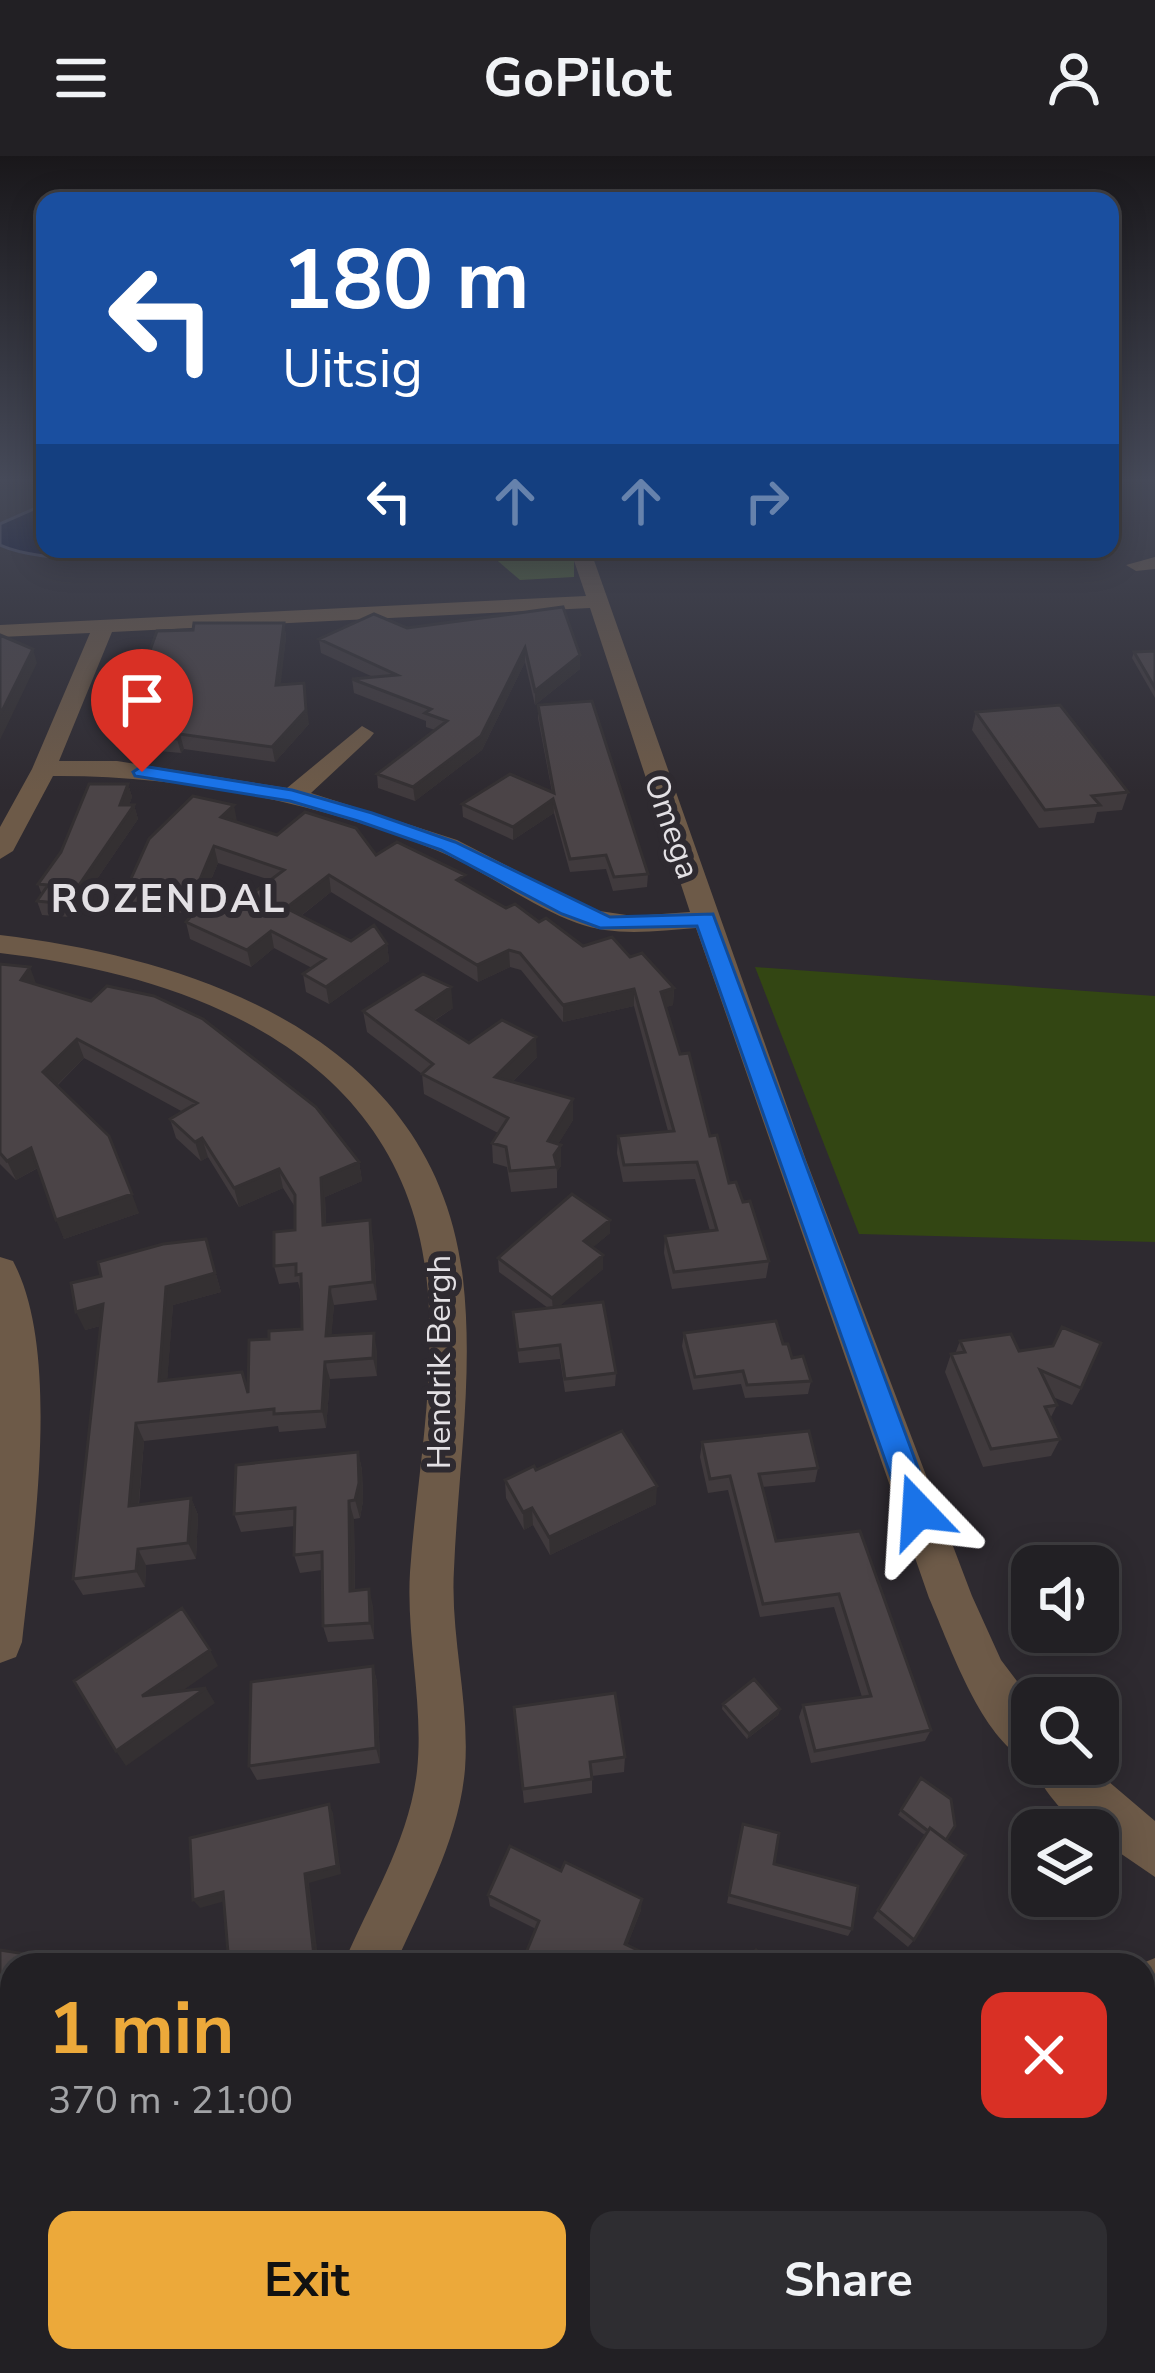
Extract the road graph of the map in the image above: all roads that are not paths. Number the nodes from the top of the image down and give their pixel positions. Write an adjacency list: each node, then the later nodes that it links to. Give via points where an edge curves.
1 (490, 585): 3 (street)
2 (591, 585): 9 (street, Omega)
3 (104, 627): 4 (street); 6 (street)
4 (0, 631)
5 (362, 733): 7 (street)
6 (44, 769): 7 (street, via 117,768); 8 (street)
7 (292, 796): 9 (street, via 448,846 586,917 633,924)
8 (0, 851)
9 (705, 919): 13 (street, Omega, via 951,1598 985,1675)
10 (0, 944): 16 (street, Hendrik Bergh, via 128,964 260,1017 364,1098 424,1184 444,1293 429,1616 442,1766 424,1850)
11 (0, 1271): 12 (street, via 18,1449)
12 (0, 1642)
13 (1011, 1711)
14 (1075, 1785): 15 (street)
15 (1155, 1852)
16 (375, 1953)

